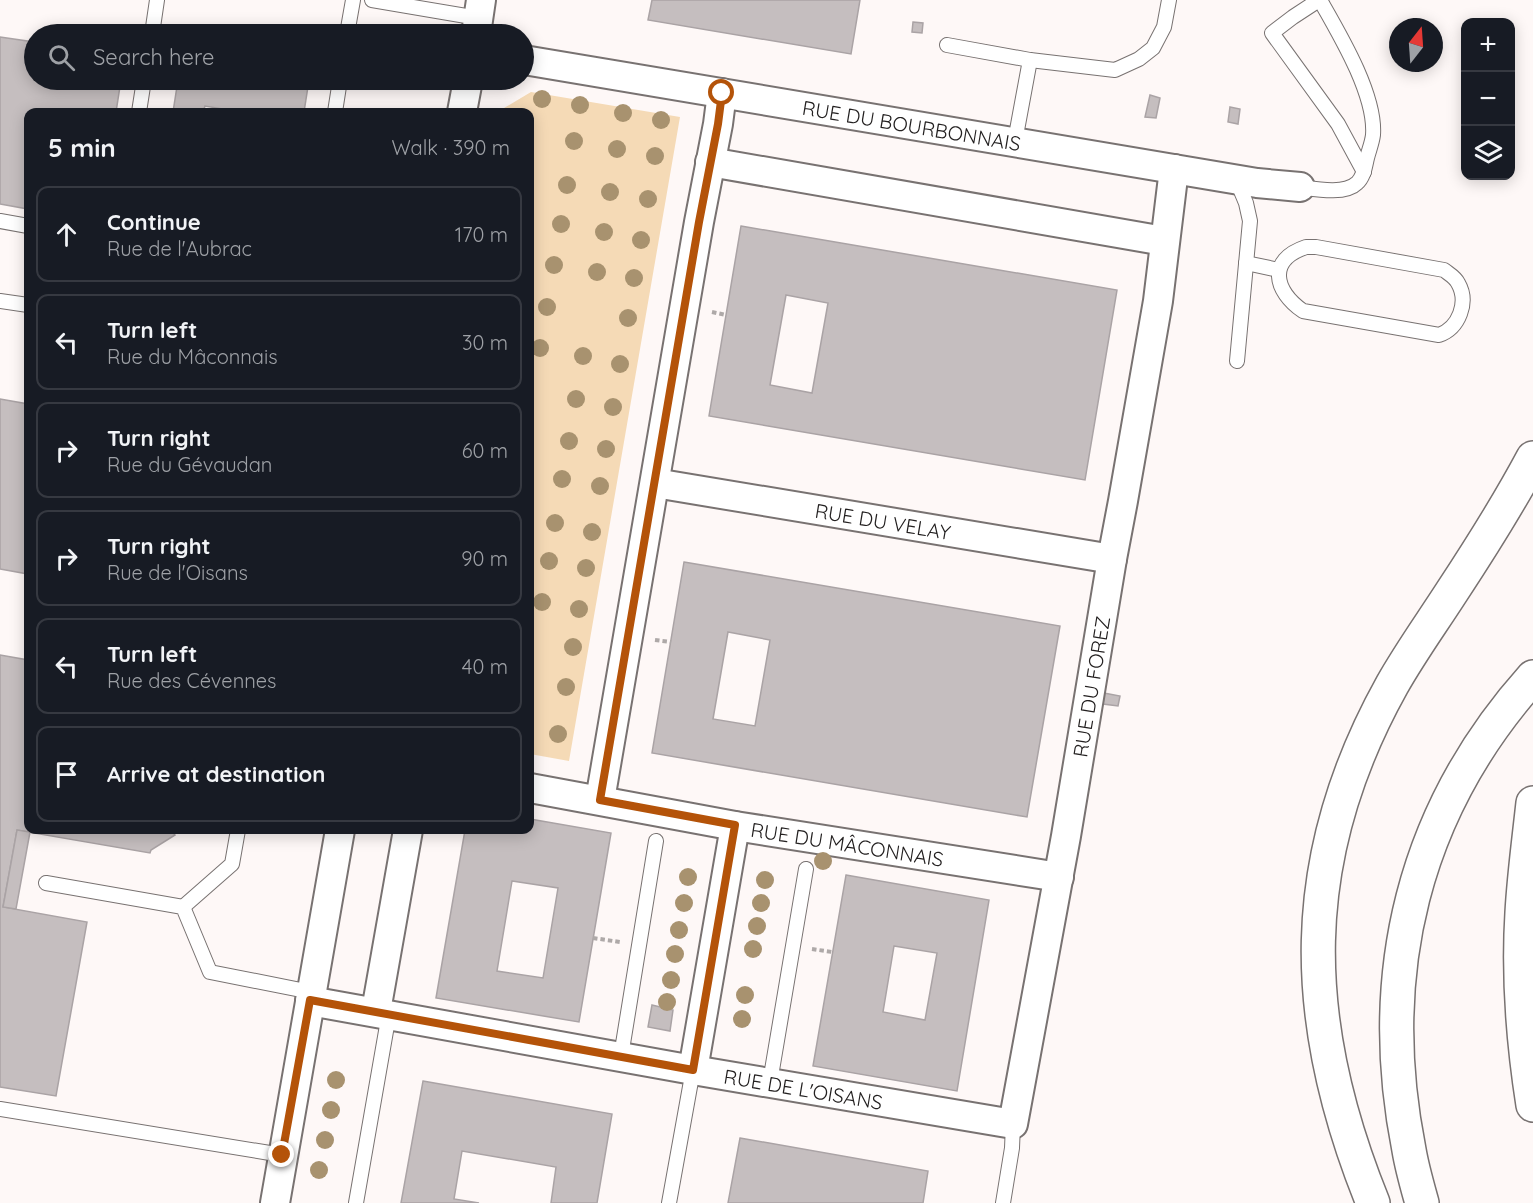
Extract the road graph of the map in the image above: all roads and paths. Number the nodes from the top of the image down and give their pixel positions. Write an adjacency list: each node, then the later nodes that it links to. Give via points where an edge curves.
1 (157, 0): 7 (lane)
2 (352, 0): 8 (lane)
3 (372, 0): 6 (lane)
4 (1169, 0): 10 (lane, via 1164,27 1153,48 1115,70)
5 (1320, 0): 22 (lane, via 1368,95 1373,135); 22 (lane, via 1272,33 1338,124)
6 (478, 18)
7 (153, 24)
8 (348, 24)
9 (947, 45): 10 (lane)
10 (1030, 60): 19 (lane)
11 (534, 62): 15 (street, RUE DU BOURBONNAIS)
12 (142, 90): 16 (lane)
13 (338, 90): 17 (lane)
14 (466, 90): 18 (street)
15 (722, 93): 19 (street, RUE DU BOURBONNAIS); 20 (street)
16 (140, 108)
17 (336, 108)
18 (463, 108)
19 (1015, 141): 21 (street, RUE DU BOURBONNAIS)
20 (710, 162): 27 (street); 34 (street)
21 (1174, 169): 23 (street, RUE DU BOURBONNAIS); 27 (street, RUE DU FOREZ)
22 (1364, 172): 24 (lane, via 1357,183 1347,188 1326,191)
23 (1236, 179): 24 (street, RUE DU BOURBONNAIS); 28 (lane, via 1250,221)
24 (1300, 187)
25 (0, 221): 26 (lane)
26 (24, 225)
27 (1164, 241): 35 (street, RUE DU FOREZ, via 1156,313)
28 (1246, 263): 29 (lane); 32 (lane)
29 (1279, 270): 29 (lane, via 1280,286 1289,301 1304,311 1439,335 1449,332 1456,323 1463,298 1459,283 1444,270 1316,247 1293,252)
30 (0, 301): 31 (lane)
31 (24, 304)
32 (1237, 361)
33 (1533, 458): 62 (highway, via 1387,694 1350,775 1328,851 1318,939 1325,1043 1332,1077)
34 (655, 483): 35 (street, RUE DU VELAY); 38 (street)
35 (1112, 559): 46 (street, RUE DU FOREZ)
36 (1533, 677): 63 (highway, via 1497,720 1439,818 1420,874 1401,956 1397,1055 1408,1149)
37 (534, 789): 38 (street, RUE DU MÂCONNAIS)
38 (600, 800): 40 (street, RUE DU MÂCONNAIS)
39 (1533, 803): 54 (highway, via 1522,913 1521,986)
40 (735, 825): 46 (street, RUE DU MÂCONNAIS); 52 (street)
41 (237, 834): 48 (lane, via 232,864)
42 (339, 834): 49 (street)
43 (407, 834): 50 (street)
44 (656, 841): 51 (lane)
45 (806, 869): 53 (lane)
46 (1059, 877): 56 (street, RUE DU FOREZ)
47 (46, 883): 48 (lane)
48 (183, 907): 49 (lane, via 210,972)
49 (310, 996): 50 (street, RUE DE L'OISANS); 57 (street)
50 (383, 1013): 51 (street, RUE DE L'OISANS); 59 (lane)
51 (621, 1056): 52 (street, RUE DE L'OISANS)
52 (693, 1070): 53 (street, RUE DE L'OISANS); 60 (lane)
53 (770, 1082): 56 (street, RUE DE L'OISANS)
54 (1533, 1105)
55 (0, 1109): 57 (lane)
56 (1013, 1124): 61 (lane, RUE DU FOREZ)
57 (282, 1155): 58 (street)
58 (275, 1202)
59 (356, 1203)
60 (669, 1203)
61 (1003, 1203)
62 (1373, 1203)
63 (1422, 1203)

